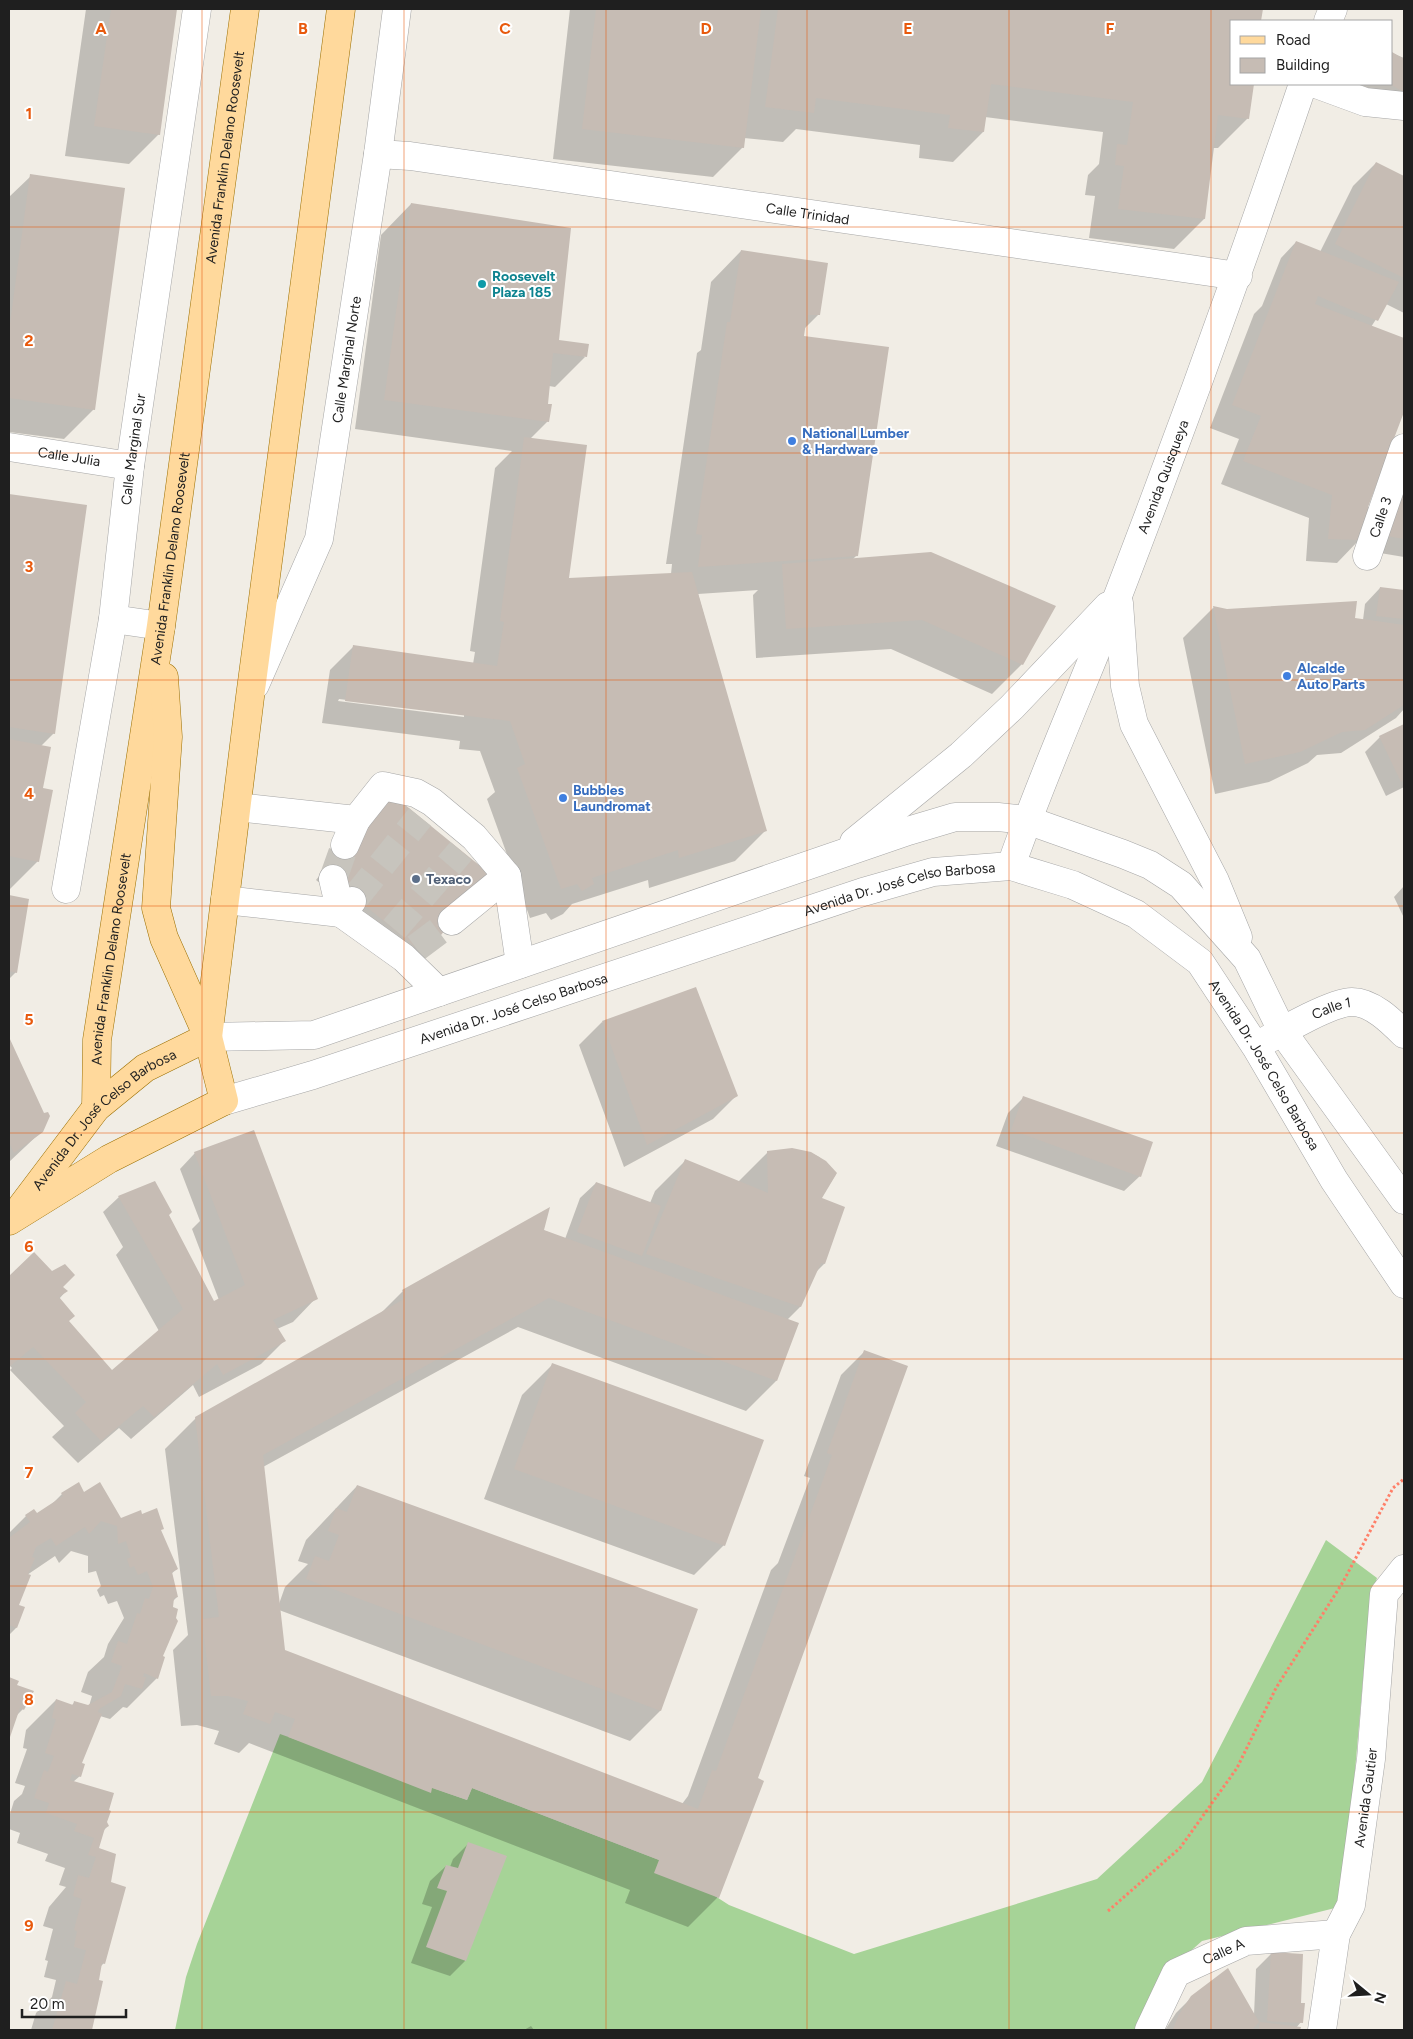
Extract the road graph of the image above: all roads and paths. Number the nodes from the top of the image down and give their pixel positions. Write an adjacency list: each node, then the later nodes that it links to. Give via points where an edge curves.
1 (197, 9): 12 (street, Calle Marginal Sur)
2 (246, 9): 16 (main road, Avenida Franklin Delano Roosevelt)
3 (341, 9): 17 (main road)
4 (397, 9): 8 (street, Calle Marginal Norte)
5 (1303, 85): 9 (street, Avenida Quisqueya)
6 (1319, 85): 7 (street, via 1365,102)
7 (1404, 106)
8 (378, 154): 9 (street, Calle Trinidad); 17 (street, Calle Marginal Norte, via 319,539)
9 (1238, 276): 14 (street, Avenida Quisqueya)
10 (9, 447): 12 (street, Calle Julia)
11 (1404, 448): 13 (street, Calle 3)
12 (130, 466): 15 (street, Calle Marginal Sur)
13 (1367, 556)
14 (1119, 594): 20 (street, Avenida Quisqueya); 22 (street, via 1012,706 961,754); 30 (street, via 1121,658 1134,724 1215,881)
15 (113, 619): 16 (street); 26 (street, Calle Marginal Sur)
16 (161, 626): 35 (main road, via 168,738 156,908 164,938); 38 (main road, Avenida Franklin Delano Roosevelt, via 97,1040)
17 (250, 698): 18 (main road)
18 (237, 806): 19 (street); 27 (main road)
19 (356, 820): 21 (street); 24 (street, via 383,786 416,793 426,810)
20 (1026, 820): 22 (street, Avenida Dr. José Celso Barbosa, via 955,817); 23 (street, Avenida Quisqueya); 30 (street, Avenida Dr. José Celso Barbosa, via 1150,865 1181,885)
21 (345, 844)
22 (840, 853): 31 (street, Avenida Dr. José Celso Barbosa)
23 (1011, 866): 36 (street, Avenida Dr. José Celso Barbosa, via 1073,885 1136,914 1200,962); 37 (street, Avenida Dr. José Celso Barbosa, via 933,872 864,892 313,1075)
24 (507, 876): 29 (street); 31 (street)
25 (333, 879): 28 (street)
26 (66, 889)
27 (225, 900): 28 (street); 35 (main road)
28 (348, 905): 32 (street, via 399,944)
29 (452, 921)
30 (1247, 958): 33 (street, Avenida Dr. José Celso Barbosa)
31 (520, 964): 32 (street, Avenida Dr. José Celso Barbosa)
32 (439, 992): 35 (street, Avenida Dr. José Celso Barbosa, via 314,1035)
33 (1282, 1031): 34 (street, Calle 1, via 1338,1005 1353,1002 1382,1012); 36 (street, Calle 1); 39 (street, Avenida Dr. José Celso Barbosa)
34 (1404, 1034)
35 (208, 1037): 37 (main road); 38 (main road, Avenida Dr. José Celso Barbosa, via 145,1068)
36 (1256, 1047): 41 (street, Avenida Dr. José Celso Barbosa, via 1334,1180)
37 (224, 1101): 40 (main road, Avenida Dr. José Celso Barbosa, via 109,1159)
38 (96, 1108): 40 (main road, Avenida Dr. José Celso Barbosa)
39 (1404, 1200)
40 (11, 1219)
41 (1404, 1284)
42 (1404, 1479): 44 (path, via 1393,1488 1343,1582 1276,1688 1237,1768 1180,1848)
43 (1404, 1569): 45 (street, Avenida Gautier, via 1384,1594 1371,1759 1351,1905)
44 (1108, 1911)
45 (1336, 1934): 46 (street, Calle A, via 1246,1941 1176,1973); 47 (street, Avenida Gautier)
46 (1149, 2030)
47 (1322, 2030)

